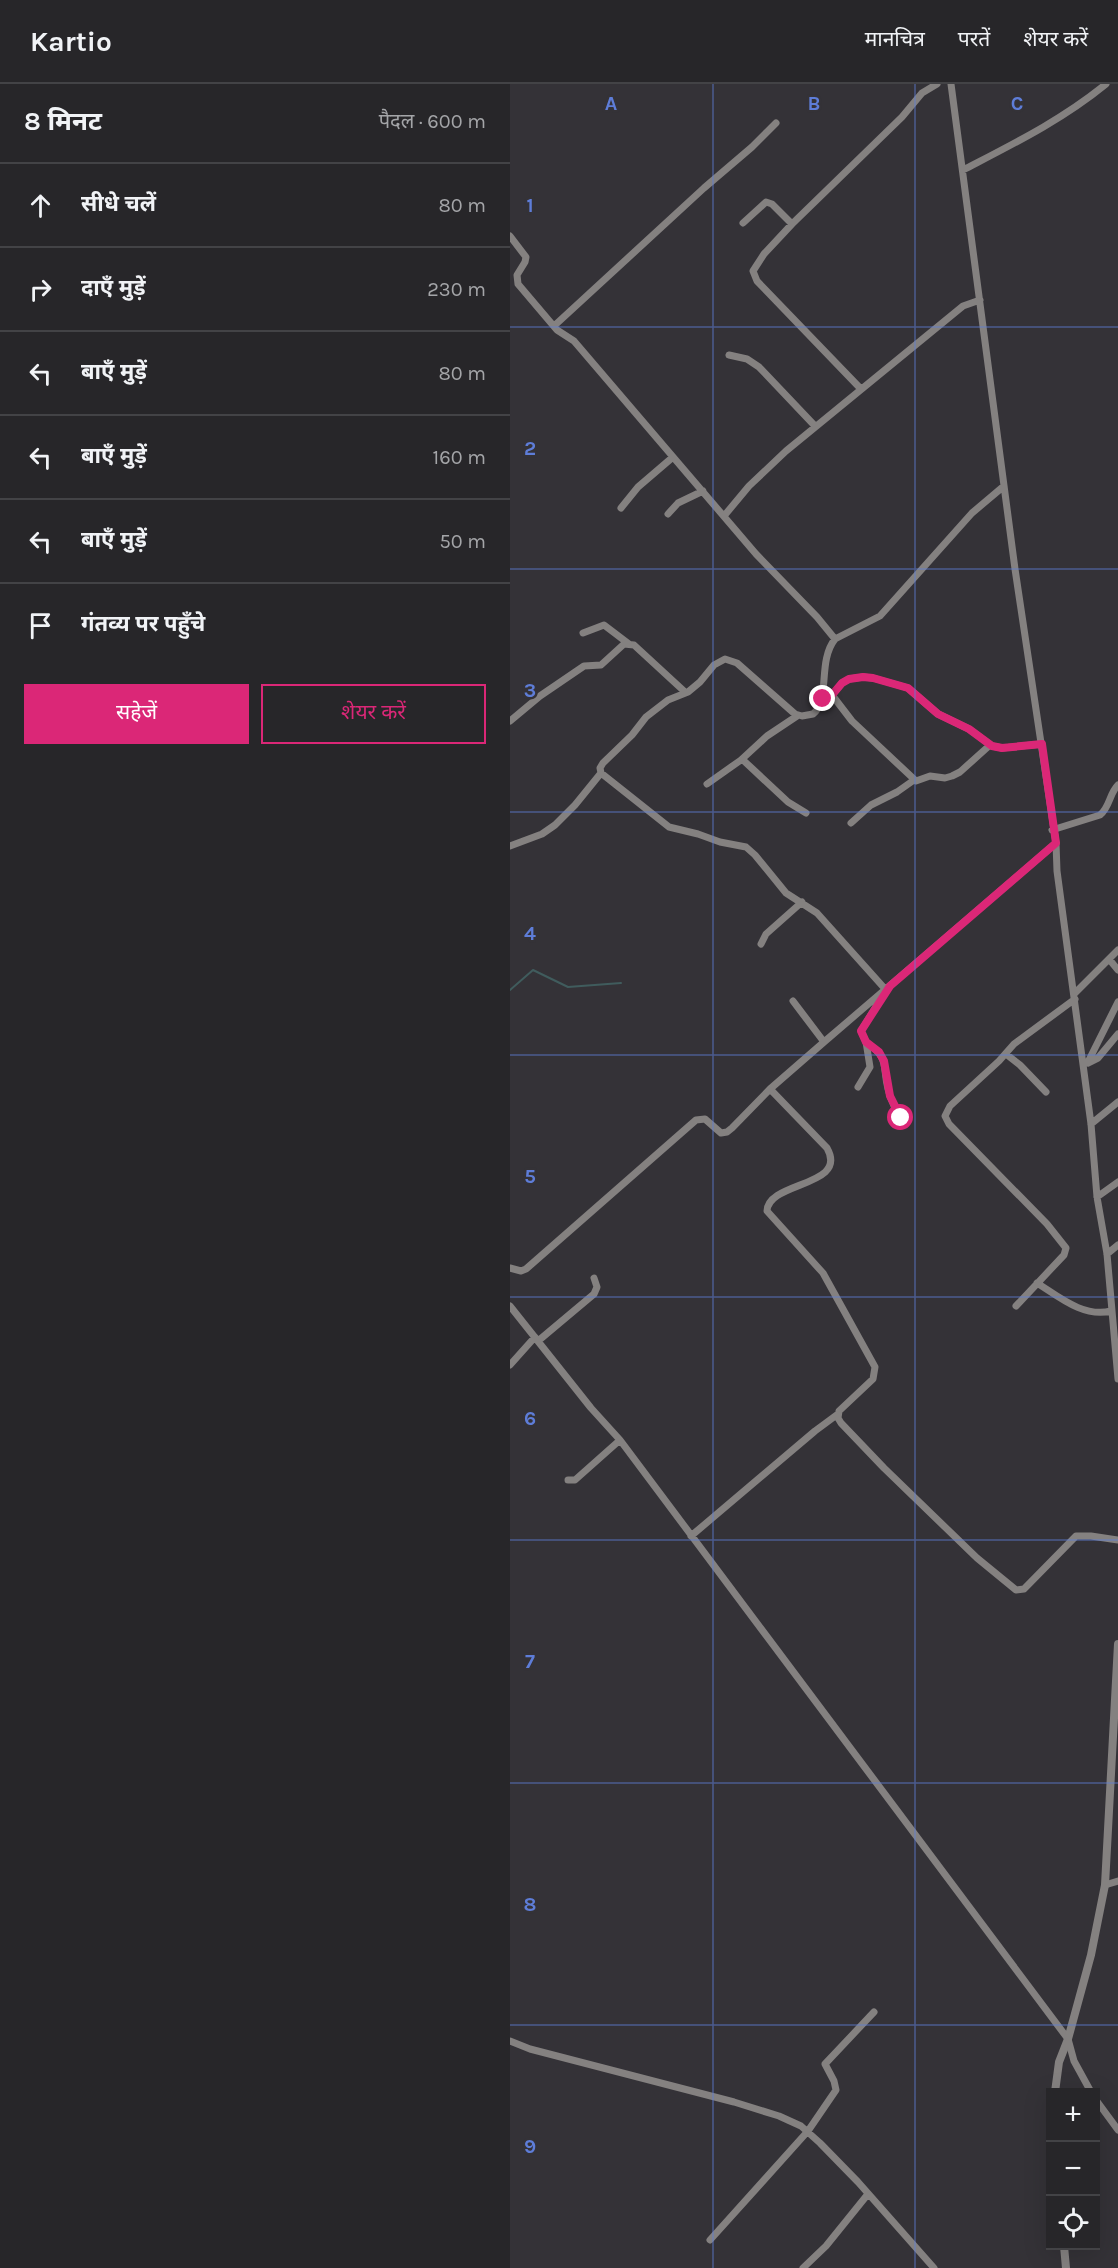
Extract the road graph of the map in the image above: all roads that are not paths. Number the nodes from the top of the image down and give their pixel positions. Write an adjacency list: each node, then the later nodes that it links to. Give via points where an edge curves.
1 (937, 84): 7 (street, via 922,93)
2 (951, 84): 5 (street)
3 (1106, 84): 5 (street, via 1035,133)
4 (776, 123): 10 (street)
5 (963, 170): 9 (street)
6 (743, 223): 7 (street, via 766,202)
7 (792, 224): 12 (street, via 754,268 753,275)
8 (510, 236): 10 (street, via 526,257 517,281)
9 (980, 300): 12 (street, via 963,306); 15 (street)
10 (554, 326): 14 (street, via 574,341)
11 (729, 355): 13 (street, via 759,367)
12 (860, 388): 13 (street)
13 (815, 426): 19 (street, via 769,466)
14 (673, 457): 16 (street); 17 (street, via 638,487)
15 (1004, 486): 21 (street, via 972,513 880,616); 28 (street)
16 (703, 491): 18 (street, via 678,503); 19 (street)
17 (621, 508)
18 (668, 514)
19 (724, 516): 21 (street)
20 (583, 633): 22 (street, via 604,625)
21 (835, 639): 25 (street, via 825,661)
22 (629, 644): 23 (street); 27 (street, via 599,667 584,666)
23 (685, 692): 26 (street, via 720,660 729,659); 31 (street, via 646,717 603,763)
24 (832, 695): 25 (street); 29 (street, via 842,683 856,677 900,684 944,718); 32 (street, via 852,721)
25 (823, 699): 26 (street, via 813,714)
26 (797, 716): 30 (street)
27 (510, 721)
28 (1042, 744): 29 (street, via 1002,748); 37 (street)
29 (990, 745): 32 (street, via 952,776)
30 (741, 760): 33 (street); 35 (street)
31 (601, 772): 39 (street, via 555,825); 40 (street, via 669,827 720,842 742,844 786,893)
32 (914, 780): 36 (street, via 871,805)
33 (707, 784)
34 (1118, 785): 37 (street, via 1100,815)
35 (806, 813)
36 (851, 823)
37 (1052, 830): 38 (street)
38 (1056, 843): 45 (street); 46 (street)
39 (510, 846)
40 (802, 902): 41 (street, via 766,934); 45 (street, via 817,913)
41 (761, 944)
42 (1118, 950): 43 (street)
43 (1109, 959): 44 (street); 46 (street)
44 (1118, 970)
45 (886, 990): 50 (street); 51 (street, via 861,1031)
46 (1074, 997): 52 (street); 53 (street)
47 (793, 1001): 50 (street)
48 (1118, 1002): 53 (street)
49 (1118, 1034): 53 (street, via 1098,1058)
50 (824, 1042): 55 (street)
51 (866, 1042): 54 (street, via 870,1067); 58 (street, via 884,1061 890,1096)
52 (1006, 1054): 56 (street); 66 (street, via 950,1106 945,1116 1064,1244 1064,1255)
53 (1085, 1063): 59 (street)
54 (858, 1087)
55 (771, 1089): 64 (street, via 727,1132 720,1133 705,1119 696,1120 526,1269); 73 (street, via 827,1148 831,1161 819,1176 774,1197 767,1211 823,1273 875,1367 873,1379)
56 (1046, 1092)
57 (1118, 1102): 59 (street)
58 (905, 1124)
59 (1091, 1124): 61 (street)
60 (1118, 1182): 61 (street)
61 (1097, 1197): 63 (street)
62 (1118, 1245): 63 (street)
63 (1107, 1254): 69 (street)
64 (510, 1268)
65 (594, 1278): 70 (street, via 594,1294)
66 (1037, 1283): 68 (street); 69 (street, via 1076,1307)
67 (510, 1306): 70 (street)
68 (1016, 1306)
69 (1111, 1311): 72 (street)
70 (537, 1339): 71 (street); 74 (street)
71 (510, 1365)
72 (1118, 1378)
73 (838, 1414): 76 (street); 77 (street, via 841,1423 884,1468 1012,1588 1024,1589 1076,1536)
74 (620, 1440): 75 (street, via 574,1480); 76 (street)
75 (568, 1480)
76 (691, 1536): 82 (street)
77 (1118, 1540)
78 (1118, 1644): 80 (street)
79 (1118, 1881): 80 (street)
80 (1106, 1885): 82 (street)
81 (874, 2012): 88 (street, via 825,2064 836,2090)
82 (1068, 2039): 84 (street, via 1059,2062); 85 (street, via 1074,2061)
83 (510, 2041): 88 (street, via 756,2108)
84 (1056, 2088)
85 (1089, 2088)
86 (1100, 2107): 87 (street)
87 (1118, 2130)
88 (808, 2132): 89 (street); 90 (street)
89 (868, 2194): 92 (street); 93 (street)
90 (710, 2240)
91 (1064, 2250): 94 (street)
92 (803, 2268)
93 (934, 2268)
94 (1066, 2268)

